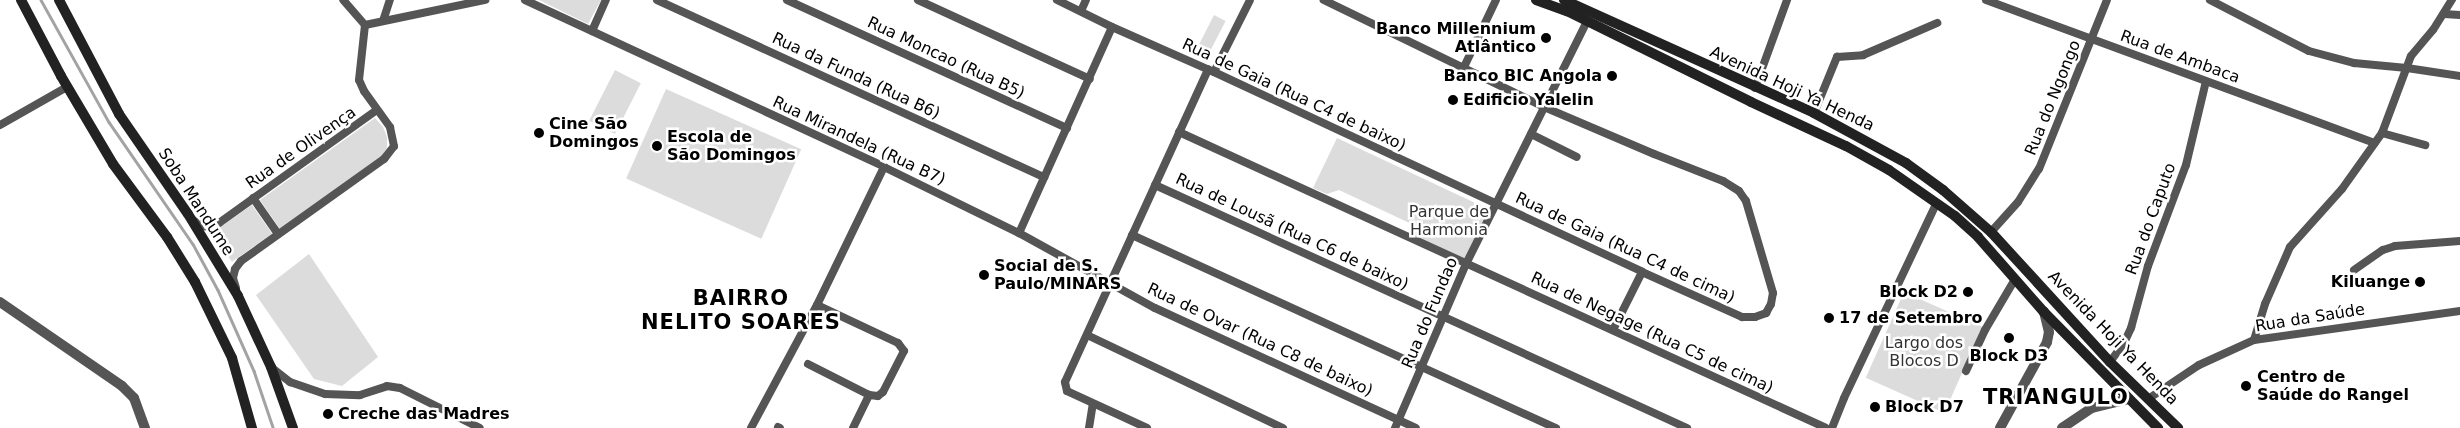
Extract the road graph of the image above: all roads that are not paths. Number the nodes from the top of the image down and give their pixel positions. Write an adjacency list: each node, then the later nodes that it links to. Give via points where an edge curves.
1 (21, 0): 39 (main road)
2 (59, 0): 58 (main road, Soba Mandume, via 119,114)
3 (343, 0): 29 (street)
4 (390, 0): 26 (street)
5 (485, 0): 26 (street)
6 (526, 0): 31 (street, Rua Mirandela (Rua B7))
7 (606, 0): 31 (street)
8 (657, 0): 53 (street, Rua da Funda (Rua B6))
9 (787, 0): 45 (street, Rua Moncao (Rua B5))
10 (918, 0): 37 (street)
11 (1057, 0): 23 (street, Rua de Gaia (Rua C4 de baixo))
12 (1086, 0): 23 (street)
13 (1250, 0): 35 (street)
14 (1324, 0): 33 (street)
15 (1496, 0): 33 (street)
16 (1536, 0): 27 (main road, Avenida Hoji Ya Henda)
17 (1564, 0): 40 (main road, Avenida Hoji Ya Henda)
18 (1788, 0): 40 (street)
19 (1986, 0): 32 (street, Rua de Ambaca)
20 (2107, 0): 32 (street, Rua do Ngongo)
21 (2210, 0): 34 (street, via 2309,51 2354,63)
22 (2452, 0): 24 (street)
23 (1081, 11): 30 (street, Rua de Gaia (Rua C4 de baixo))
24 (2444, 14): 25 (street); 34 (street, via 2411,56)
25 (2460, 15)
26 (383, 21): 29 (street)
27 (1587, 21): 41 (street, Rua do Fundao); 57 (main road, Avenida Hoji Ya Henda, via 1846,146 1889,170)
28 (1937, 23): 43 (street, via 1863,54 1836,57)
29 (364, 25): 42 (street, Rua de Olivença, via 359,80)
30 (1112, 27): 35 (street, Rua de Gaia (Rua C4 de baixo)); 37 (street)
31 (592, 31): 52 (street, Rua Mirandela (Rua B7))
32 (2092, 39): 38 (street, Rua de Ambaca); 59 (street, Rua do Ngongo, via 2039,170 2018,202)
33 (1464, 67): 41 (street)
34 (2407, 68): 36 (street); 47 (street)
35 (1211, 70): 46 (street); 56 (street, Rua de Gaia (Rua C4 de baixo))
36 (2460, 76)
37 (1090, 78): 45 (street)
38 (2206, 81): 49 (street, Rua de Ambaca); 78 (street, Rua do Caputo, via 2186,166 2145,273 2131,328)
39 (67, 87): 44 (street); 90 (main road, via 113,164 167,237 195,282 232,358)
40 (1755, 88): 43 (main road, Avenida Hoji Ya Henda)
41 (1544, 107): 48 (street, Rua do Fundao); 66 (street, Rua de Gaia (Rua C4 de cima), via 1723,181 1739,191 1746,201 1773,293 1771,304 1766,313 1742,317)
42 (377, 110): 55 (street, Rua de Olivença); 61 (street, via 390,127 394,146 390,152)
43 (1814, 112): 59 (main road, Avenida Hoji Ya Henda, via 1906,164 1943,190)
44 (0, 125)
45 (1067, 128): 53 (street)
46 (1179, 132): 54 (street); 64 (street, Rua de Negage (Rua C5 de cima))
47 (2382, 133): 49 (street); 50 (street)
48 (1530, 134): 51 (street); 56 (street, Rua do Fundao)
49 (2374, 144): 77 (street, via 2342,189 2290,247 2264,304)
50 (2425, 145)
51 (1577, 157)
52 (884, 167): 60 (street, Rua Mirandela (Rua B7)); 71 (street)
53 (1044, 177): 60 (street)
54 (1155, 185): 62 (street); 74 (street, Rua de Lousã (Rua C6 de baixo))
55 (253, 198): 58 (street, Rua de Olivença, via 210,227 202,226); 61 (street)
56 (1496, 204): 64 (street, Rua do Fundao); 66 (street, Rua de Gaia (Rua C4 de cima))
57 (1936, 204): 67 (main road, Avenida Hoji Ya Henda, via 1978,237); 102 (street)
58 (188, 214): 69 (main road, Soba Mandume)
59 (1991, 232): 78 (main road, Avenida Hoji Ya Henda)
60 (1019, 233): 68 (street, Rua Mirandela (Rua B7))
61 (278, 234): 69 (street, via 235,268 233,278)
62 (1132, 235): 68 (street); 81 (street)
63 (2460, 241): 65 (street, via 2395,246 2383,250)
64 (1467, 262): 74 (street, Rua do Fundao); 75 (street, Rua de Negage (Rua C5 de cima))
65 (2354, 270)
66 (1642, 272): 75 (street)
67 (2015, 279): 73 (main road, Avenida Hoji Ya Henda); 82 (street, via 1985,330)
68 (1111, 284): 76 (street); 87 (street, Rua de Ovar (Rua C8 de baixo))
69 (238, 296): 80 (main road, Soba Mandume)
70 (0, 302): 89 (street, via 122,386 134,398)
71 (817, 305): 83 (street, via 903,347 904,351 883,392 878,396); 93 (street)
72 (2460, 311): 77 (street, Rua da Saúde)
73 (2044, 312): 84 (main road, Avenida Hoji Ya Henda); 103 (street, via 2049,332 2047,342)
74 (1444, 317): 81 (street, Rua do Fundao); 100 (street, Rua de Lousã (Rua C6 de baixo))
75 (1613, 330): 101 (street, Rua de Negage (Rua C5 de cima))
76 (1087, 335): 86 (street, via 1064,388); 97 (street)
77 (2254, 340): 85 (street, Rua da Saúde, via 2198,365)
78 (2110, 362): 85 (main road, Avenida Hoji Ya Henda)
79 (808, 364): 83 (street)
80 (271, 367): 88 (street, via 290,382 325,394 360,395 387,386 400,388); 91 (main road, Soba Mandume)
81 (1422, 367): 87 (street, Rua do Fundao); 99 (street)
82 (1966, 371)
83 (869, 395): 94 (street)
84 (2129, 399): 104 (street, via 2092,408); 105 (main road, Avenida Hoji Ya Henda)
85 (2148, 399): 106 (main road, Avenida Hoji Ya Henda)
86 (1093, 404): 95 (street); 96 (street)
87 (1397, 424): 98 (street, Rua de Ovar (Rua C8 de baixo))
88 (471, 426): 92 (street)
89 (145, 428)
90 (252, 428)
91 (293, 428)
92 (480, 428)
93 (751, 428)
94 (853, 428)
95 (1089, 428)
96 (1147, 428)
97 (1283, 428)
98 (1416, 428)
99 (1556, 428)
100 (1687, 428)
101 (1826, 428)
102 (1832, 428)
103 (2000, 428)
104 (2062, 428)
105 (2158, 428)
106 (2178, 428)

